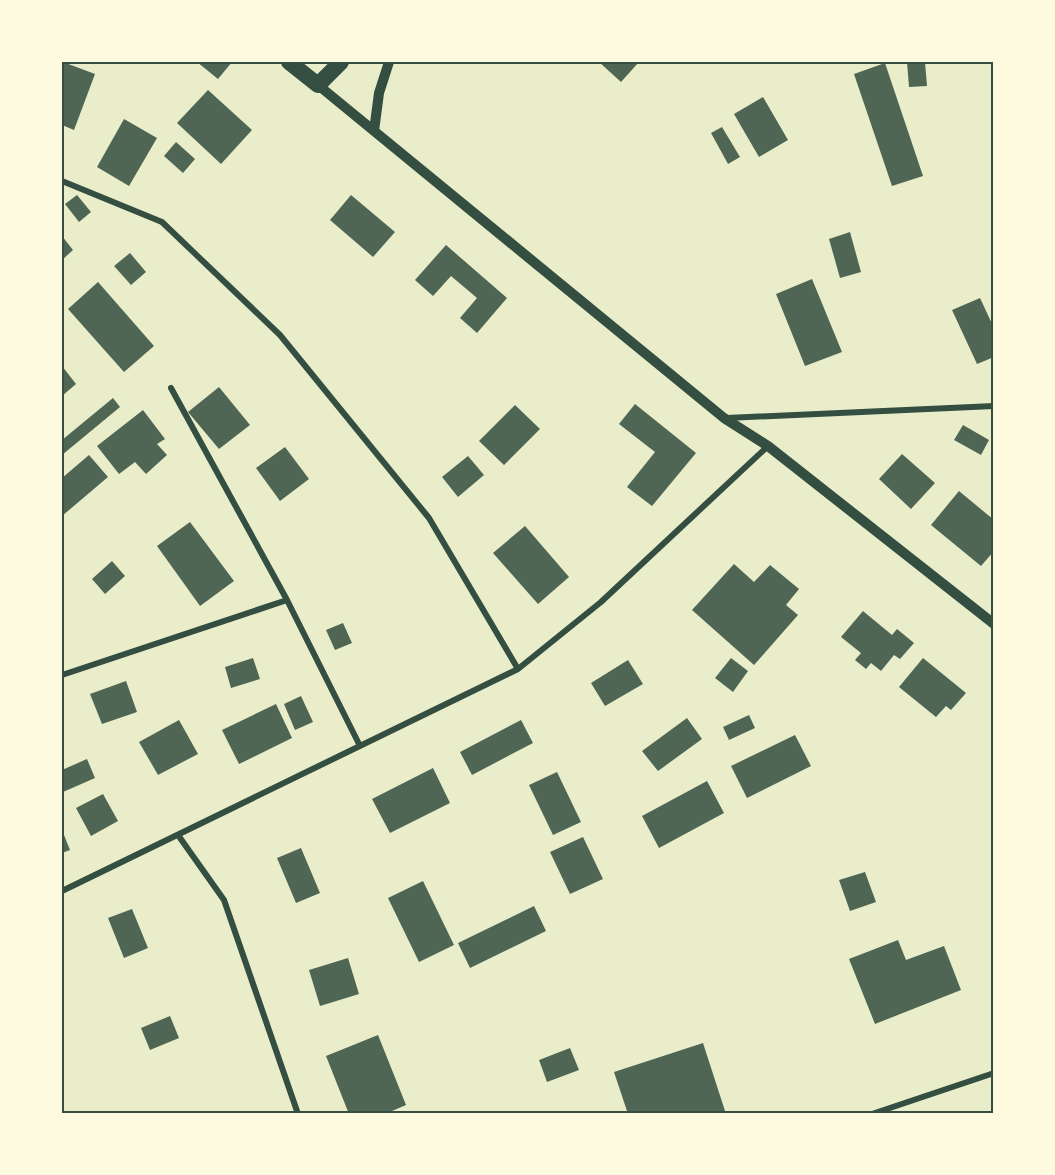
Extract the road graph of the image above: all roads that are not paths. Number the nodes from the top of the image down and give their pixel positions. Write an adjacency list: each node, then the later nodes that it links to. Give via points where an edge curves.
1 (289, 62): 4 (highway)
2 (341, 62): 4 (highway)
3 (389, 62): 5 (street, via 379,93)
4 (318, 86): 5 (street)
5 (374, 131): 9 (street)
6 (62, 181): 13 (street, via 162,222 280,335 429,518)
7 (171, 388): 11 (street)
8 (993, 406): 9 (street)
9 (724, 418): 10 (street)
10 (768, 446): 12 (street); 13 (street, via 601,602)
11 (287, 600): 14 (street); 15 (street)
12 (993, 624)
13 (518, 669): 15 (street)
14 (62, 675)
15 (360, 746): 16 (street)
16 (178, 835): 17 (street); 19 (street, via 224,900)
17 (62, 891)
18 (993, 1073): 20 (street)
19 (298, 1113)
20 (872, 1113)

